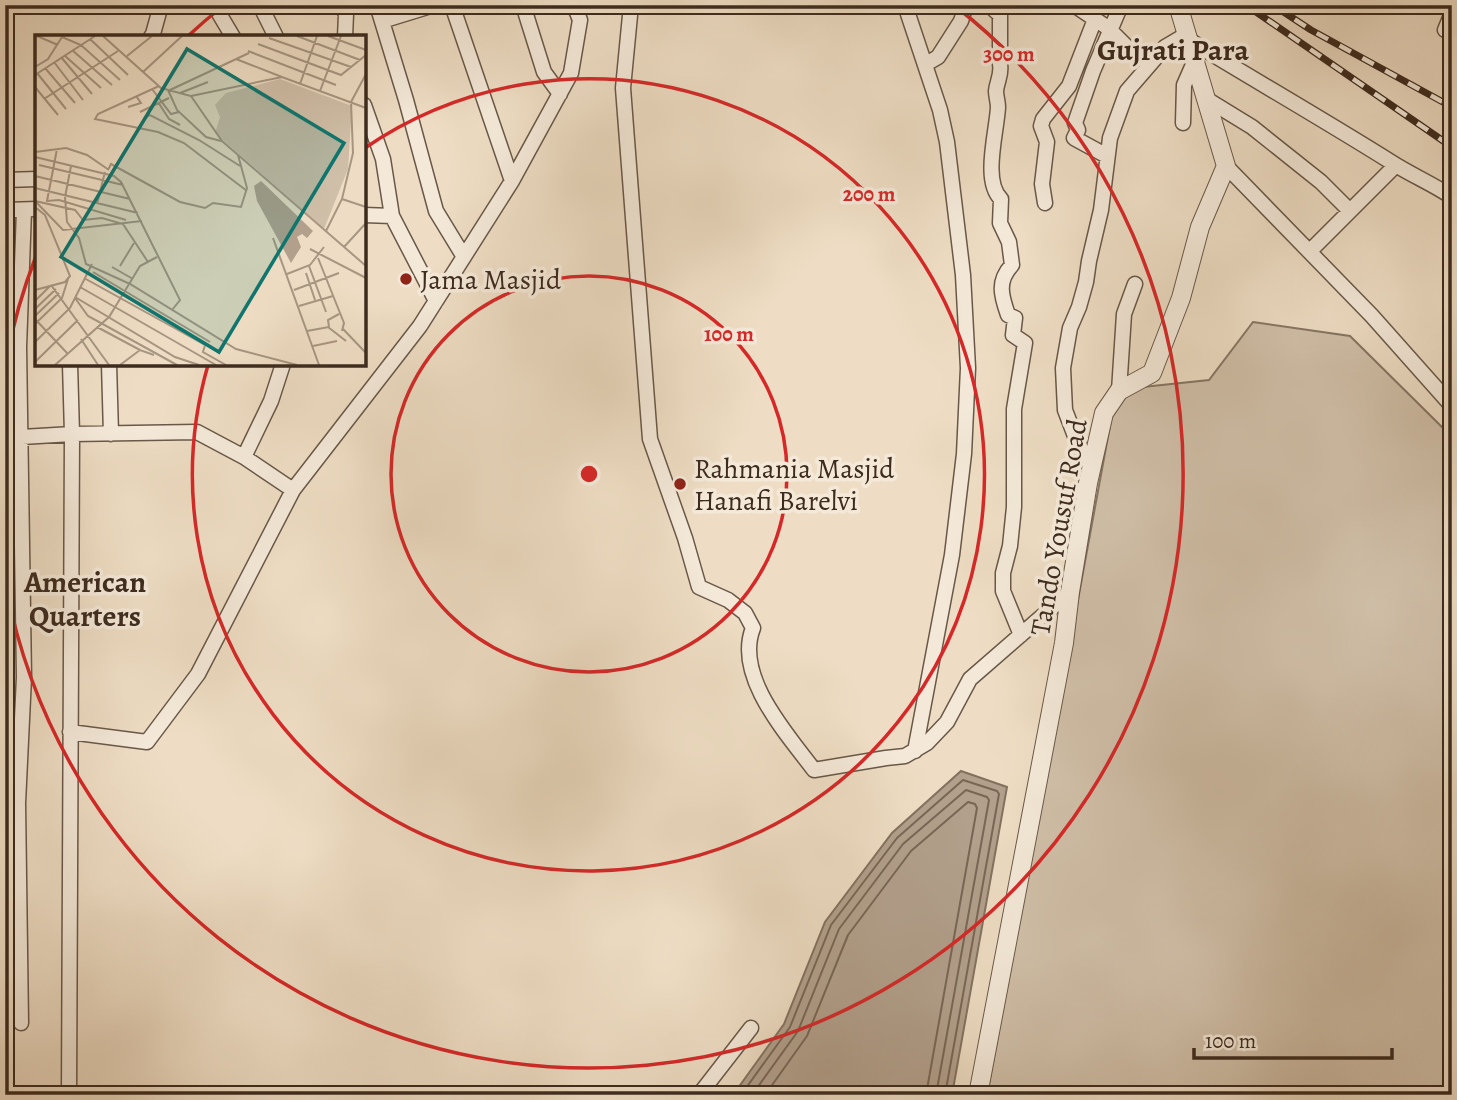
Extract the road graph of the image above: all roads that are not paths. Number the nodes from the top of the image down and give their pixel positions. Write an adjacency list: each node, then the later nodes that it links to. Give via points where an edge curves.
1 (9, 5): 19 (street)
2 (160, 5): 26 (street)
3 (214, 5): 27 (street)
4 (260, 5): 28 (street)
5 (341, 5): 29 (street, via 346,14)
6 (377, 5): 23 (street)
7 (434, 5): 23 (street)
8 (452, 5): 43 (street)
9 (523, 5): 34 (street, via 544,72)
10 (574, 5): 22 (street)
11 (584, 5): 22 (street)
12 (631, 5): 70 (street, via 622,88 650,439 699,587 745,613 753,628 749,655 757,685 776,720 814,769)
13 (905, 5): 32 (street)
14 (966, 5): 32 (street, via 938,57)
15 (989, 5): 68 (street, via 1000,15 1002,72 991,165 1012,265 1004,273 1002,296 1008,315 1015,318 1013,335 1025,343 1014,410 1014,507 1003,573 1003,592)
16 (1074, 5): 21 (street)
17 (1121, 5): 25 (street)
18 (1178, 5): 30 (street)
19 (5, 10)
20 (1452, 13): 24 (street)
21 (1095, 19): 25 (street); 45 (street, via 1069,86 1041,126 1047,142 1042,184)
22 (580, 20): 34 (street, via 571,73)
23 (382, 21): 52 (street, via 436,211)
24 (1445, 30)
25 (1111, 31): 33 (street); 38 (street, via 1075,123 1074,138)
26 (152, 35)
27 (232, 35)
28 (275, 35)
29 (345, 35)
30 (1188, 37): 31 (street); 33 (street, via 1165,47); 39 (street)
31 (1195, 60): 35 (street); 37 (street, via 1184,85)
32 (926, 64): 70 (street, via 947,142 964,275 968,368 952,555)
33 (1150, 65): 38 (street, via 1127,90)
34 (560, 93): 43 (street)
35 (1208, 100): 40 (street); 48 (street, via 1252,127)
36 (366, 111): 50 (street, via 383,159)
37 (1183, 123)
38 (1107, 156): 65 (street, via 1101,210 1063,368 1065,410)
39 (1396, 165): 44 (street); 48 (street)
40 (1226, 166): 51 (street); 58 (street, Tando Yousuf Road, via 1200,227 1181,298 1152,373)
41 (35, 179): 42 (street)
42 (5, 180)
43 (512, 181): 52 (street)
44 (1452, 197)
45 (1045, 203)
46 (30, 209): 47 (street); 62 (street, via 19,348)
47 (5, 210)
48 (1350, 211): 51 (street)
49 (366, 215): 50 (street)
50 (392, 216): 54 (street)
51 (1310, 251): 59 (street)
52 (464, 257): 54 (street)
53 (1135, 284): 58 (street, via 1124,314)
54 (436, 301): 66 (street)
55 (70, 366): 60 (street)
56 (109, 366): 61 (street)
57 (282, 366): 64 (street)
58 (1119, 391): 65 (street, Tando Yousuf Road, via 1104,413)
59 (1452, 406)
60 (72, 434): 61 (street); 62 (street); 69 (street)
61 (111, 434): 64 (street, via 197,432)
62 (21, 436): 63 (street); 71 (street)
63 (5, 438)
64 (244, 457): 66 (street)
65 (1091, 465): 67 (street, Tando Yousuf Road)
66 (293, 489): 69 (street, via 198,674 147,742)
67 (1070, 592): 68 (street); 75 (street, Tando Yousuf Road)
68 (1021, 635): 70 (street, via 970,679 947,722)
69 (71, 732): 73 (street)
70 (915, 751)
71 (21, 1023)
72 (751, 1028): 74 (street)
73 (69, 1095)
74 (699, 1095)
75 (978, 1095)

